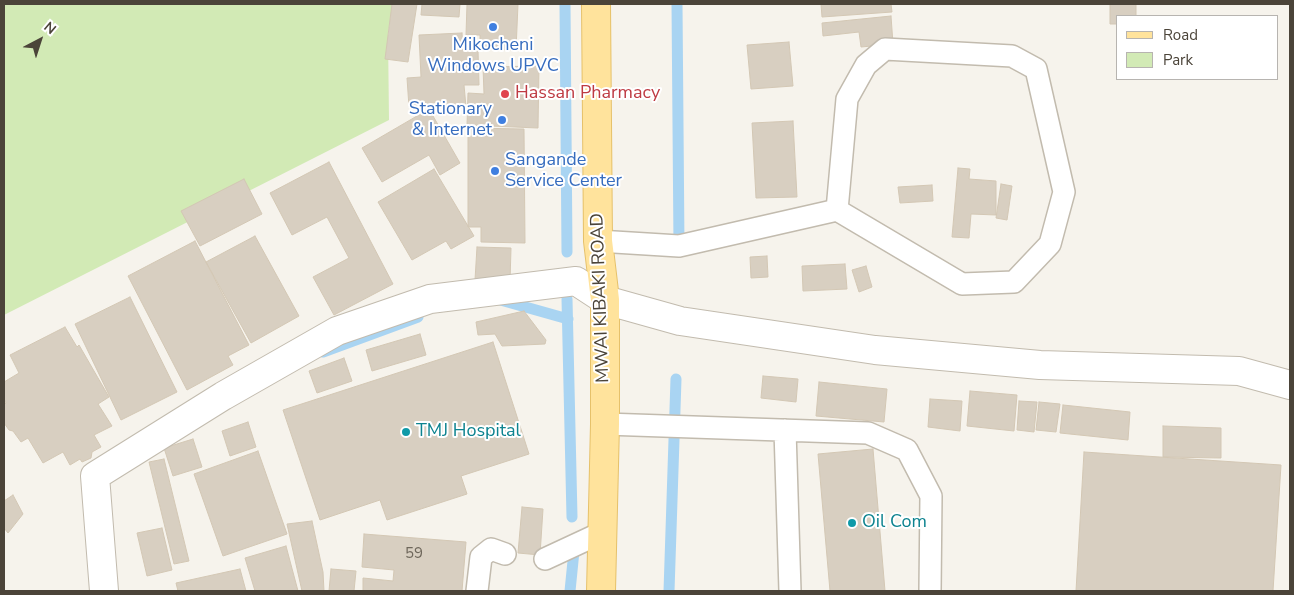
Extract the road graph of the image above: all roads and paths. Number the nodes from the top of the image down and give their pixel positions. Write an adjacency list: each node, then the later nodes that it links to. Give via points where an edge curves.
1 (596, 4): 3 (main road, MWAI KIBAKI ROAD)
2 (837, 210): 2 (lane, via 847,99 866,65 885,49 1012,56 1036,69 1064,192 1050,244 1014,282 962,284); 3 (lane, via 679,246)
3 (598, 241): 4 (main road, MWAI KIBAKI ROAD)
4 (604, 300): 5 (street, via 680,321 875,350 1040,365 1239,371); 6 (main road, MWAI KIBAKI ROAD); 11 (street, via 576,281 430,299 337,330 223,396 95,476)
5 (1290, 385)
6 (605, 424): 7 (lane); 8 (main road, MWAI KIBAKI ROAD)
7 (785, 430): 14 (lane); 15 (lane, via 868,434 908,450 931,496)
8 (602, 532): 10 (lane); 13 (main road, MWAI KIBAKI ROAD)
9 (505, 554): 12 (lane, via 491,549 481,557)
10 (545, 559)
11 (104, 591)
12 (477, 591)
13 (601, 591)
14 (790, 591)
15 (930, 591)

